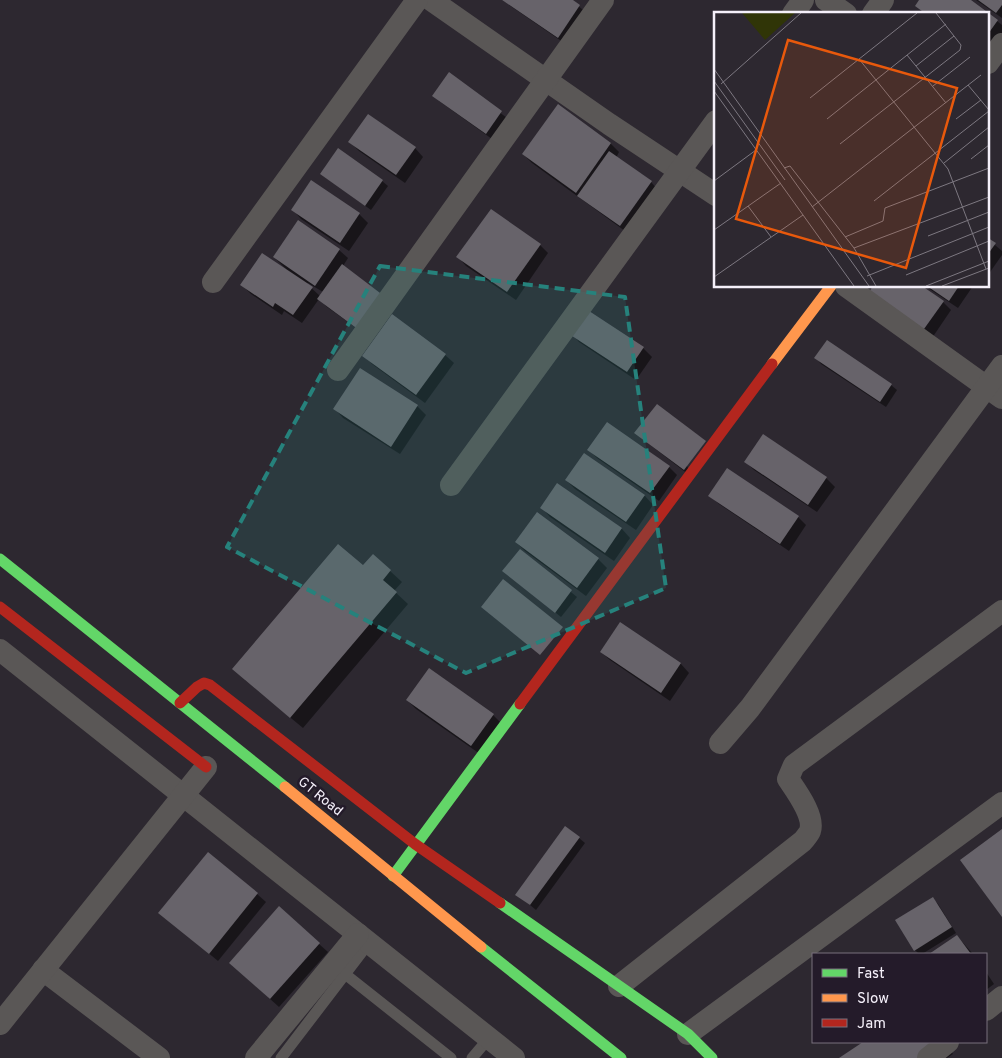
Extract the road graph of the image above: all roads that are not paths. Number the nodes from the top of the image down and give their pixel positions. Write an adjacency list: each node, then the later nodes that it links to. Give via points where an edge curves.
1 (417, 0): 16 (street)
2 (430, 0): 12 (street)
3 (603, 0): 12 (street)
4 (803, 0): 7 (street)
5 (826, 0): 8 (street)
6 (883, 0): 9 (street)
7 (794, 12)
8 (843, 12)
9 (874, 12)
10 (1002, 44): 11 (street)
11 (990, 61)
12 (545, 80): 14 (street); 20 (street)
13 (714, 124): 14 (street)
14 (681, 170): 15 (street); 22 (street)
15 (714, 194)
16 (213, 282)
17 (830, 288): 32 (street)
18 (849, 288): 21 (street)
19 (1002, 366): 21 (street)
20 (338, 370)
21 (994, 392): 28 (street, via 750,708)
22 (451, 485)
23 (0, 559): 27 (street, GT Road)
24 (0, 607): 29 (street)
25 (1002, 611): 37 (street, via 794,765 788,779 811,822 810,831 803,841)
26 (1, 653): 30 (street)
27 (180, 703): 32 (street, via 204,683 210,686); 33 (street, GT Road)
28 (720, 742)
29 (206, 767): 30 (street)
30 (183, 795): 34 (street); 35 (street)
31 (1002, 803): 41 (street)
32 (415, 844): 33 (street); 37 (street)
33 (393, 876): 50 (street, GT Road)
34 (363, 938): 36 (lane); 42 (street); 45 (street)
35 (43, 970): 40 (street); 44 (street)
36 (345, 974): 46 (lane); 47 (lane)
37 (619, 986): 41 (street)
38 (1002, 997): 39 (street)
39 (987, 1009)
40 (0, 1024)
41 (688, 1034): 51 (street)
42 (489, 1038): 48 (lane); 49 (street)
43 (947, 1043): 52 (street)
44 (158, 1058)
45 (256, 1058)
46 (281, 1058)
47 (451, 1058)
48 (472, 1058)
49 (514, 1058)
50 (621, 1058)
51 (712, 1058)
52 (928, 1058)

